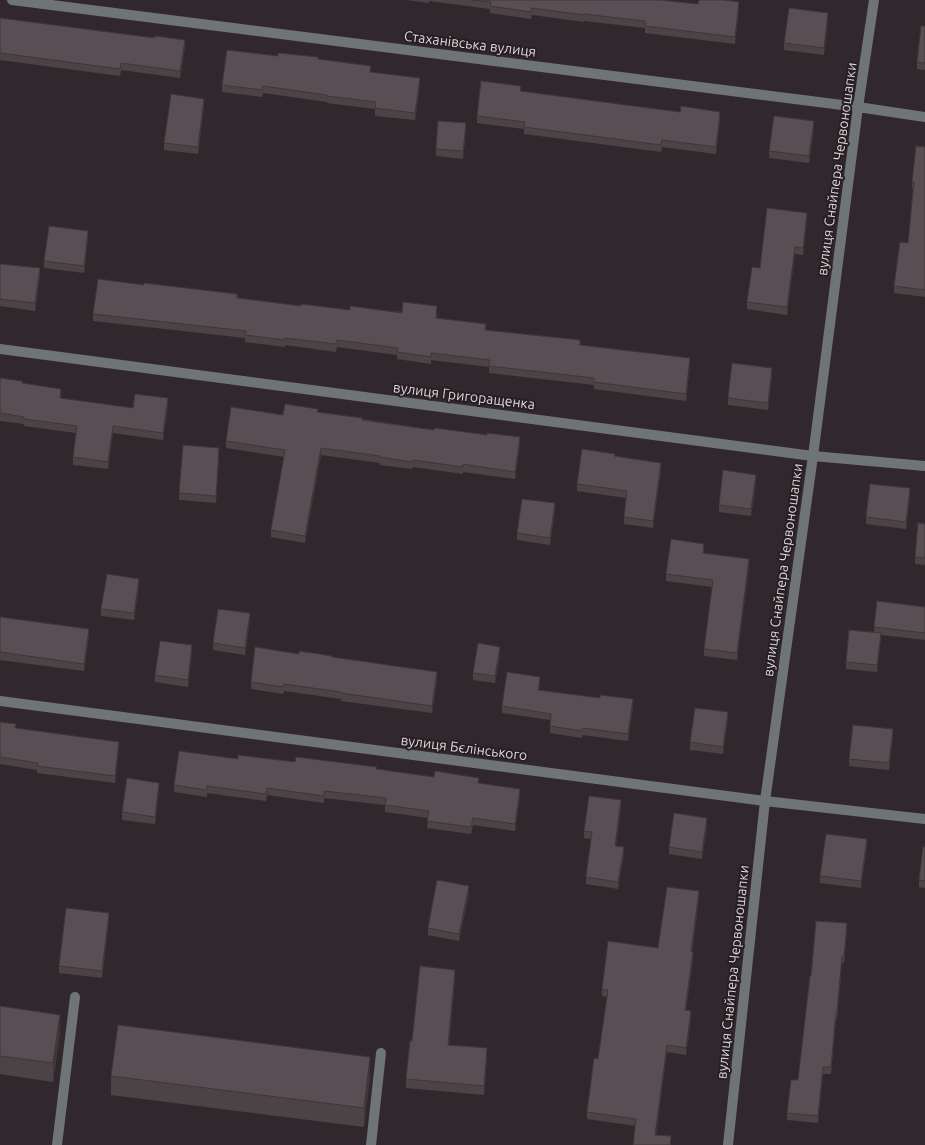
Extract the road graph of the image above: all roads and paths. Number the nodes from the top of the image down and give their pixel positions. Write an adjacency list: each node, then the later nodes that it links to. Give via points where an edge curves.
1 (12, 0): 3 (street, Стаханівська вулиця)
2 (874, 0): 3 (street, вулиця Снайпера Червоношапки)
3 (858, 108): 4 (street, Стаханівська вулиця); 6 (street, вулиця Снайпера Червоношапки)
4 (925, 117)
5 (0, 349): 6 (street, вулиця Григоращенка)
6 (813, 456): 7 (street, вулиця Григоращенка); 9 (street, вулиця Снайпера Червоношапки)
7 (925, 466)
8 (0, 701): 9 (street, вулиця Бєлінського)
9 (766, 801): 10 (street, вулиця Бєлінського); 15 (street, вулиця Снайпера Червоношапки)
10 (925, 819)
11 (75, 997): 13 (street)
12 (381, 1053): 14 (street)
13 (57, 1145)
14 (371, 1145)
15 (728, 1145)

